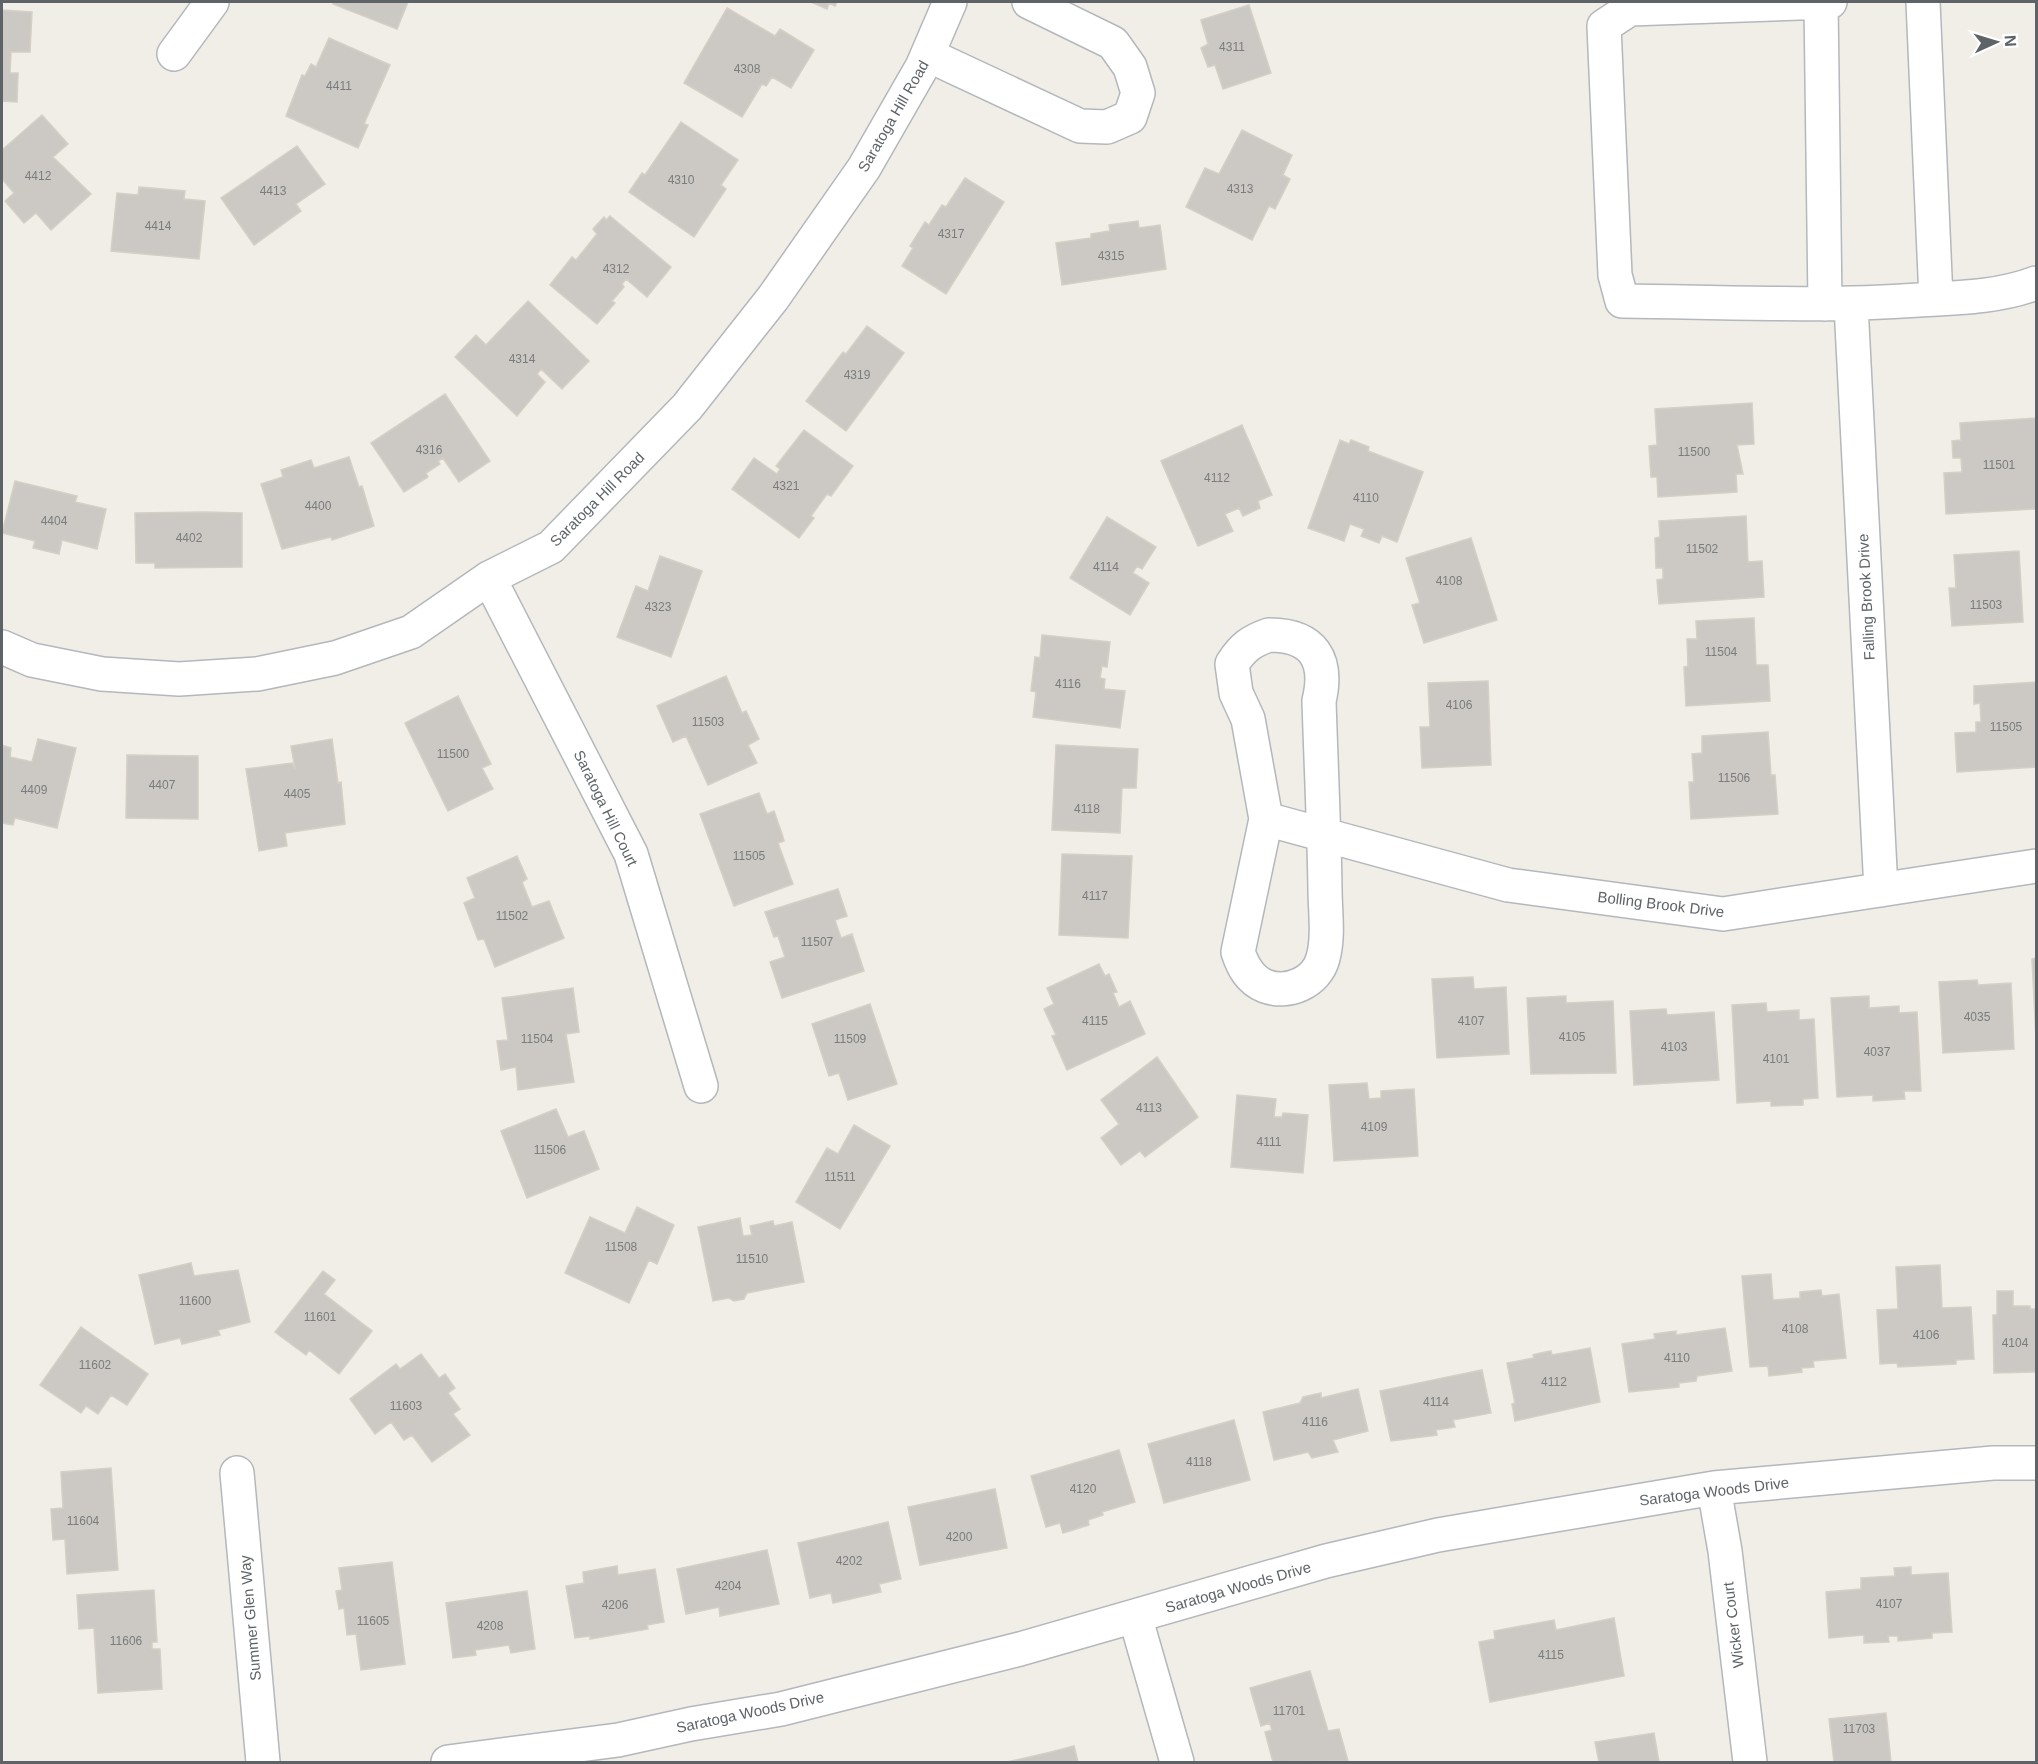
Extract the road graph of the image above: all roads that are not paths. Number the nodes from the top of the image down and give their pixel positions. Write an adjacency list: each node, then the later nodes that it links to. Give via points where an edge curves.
1 (212, 2): 7 (street)
2 (950, 2): 8 (street, Saratoga Hill Road)
3 (1029, 2): 8 (street, via 1113,43 1131,67 1138,93 1130,117 1107,127 1080,126)
4 (1821, 2): 5 (street); 11 (street, Falling Brook Drive); 11 (street, via 1630,9 1604,26 1615,275 1622,301)
5 (1830, 2)
6 (1923, 2): 10 (street)
7 (174, 54)
8 (928, 55): 12 (street, Saratoga Hill Road, via 864,168 773,298 687,407 551,547)
9 (2037, 283): 10 (street, via 2012,290)
10 (1936, 299): 11 (street)
11 (1838, 304): 17 (street, Falling Brook Drive)
12 (489, 578): 13 (street, Saratoga Hill Road, via 411,632 335,658 257,674 179,679 102,674 32,660); 18 (street, Saratoga Hill Court, via 631,854)
13 (2, 647)
14 (1266, 819): 15 (street, Bolling Brook Drive); 15 (street, via 1238,952 1242,966 1263,986 1278,990 1306,982 1323,959); 15 (street, via 1248,719 1236,693 1232,664 1240,650 1254,640 1287,635 1315,652 1322,665 1319,701)
15 (1324, 837): 17 (street, Bolling Brook Drive, via 1508,885 1723,914)
16 (2037, 866): 17 (street, Bolling Brook Drive)
17 (1881, 890)
18 (701, 1086)
19 (2037, 1463): 21 (street, Saratoga Woods Drive, via 1993,1463)
20 (237, 1473): 24 (street, Summer Glen Way)
21 (1714, 1488): 22 (street, Saratoga Woods Drive, via 1438,1535 1326,1561); 27 (street, Wicker Court)
22 (1135, 1616): 23 (street, Saratoga Woods Drive, via 781,1709 691,1724); 26 (street)
23 (619, 1751): 25 (street, Saratoga Woods Drive)
24 (263, 1762)
25 (448, 1762)
26 (1177, 1762)
27 (1750, 1762)

